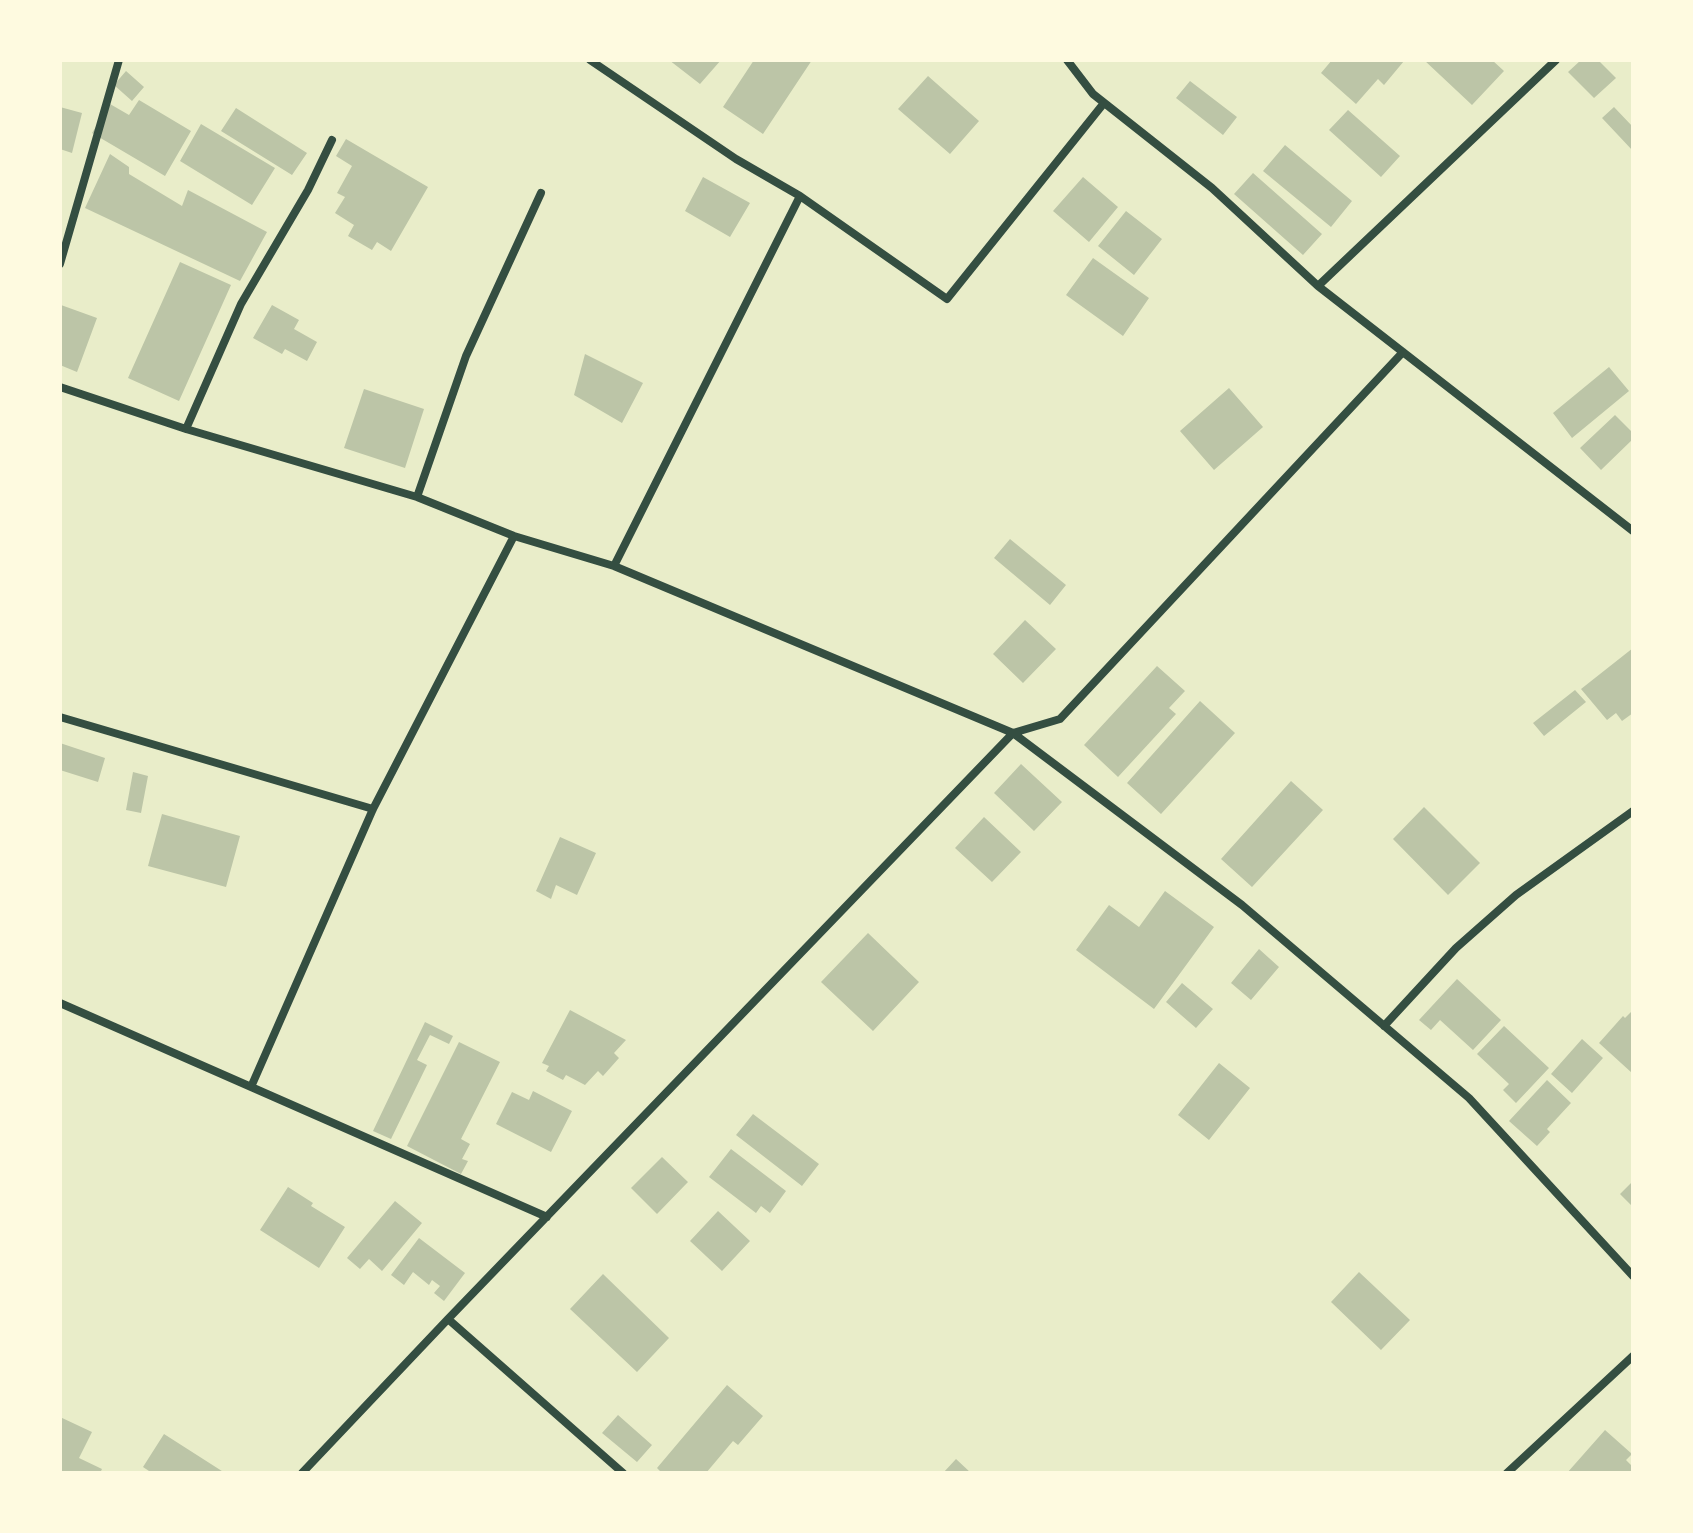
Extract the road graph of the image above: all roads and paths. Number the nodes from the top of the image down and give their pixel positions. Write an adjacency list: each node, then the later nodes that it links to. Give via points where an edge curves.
1 (119, 60): 9 (street)
2 (590, 60): 8 (street)
3 (1067, 60): 5 (street)
4 (1556, 60): 10 (street)
5 (1104, 103): 8 (street, via 947,299); 10 (street, via 1212,188)
6 (332, 140): 13 (street, via 241,304)
7 (541, 193): 14 (street, via 466,356)
8 (800, 196): 17 (street)
9 (60, 264)
10 (1318, 286): 11 (street)
11 (1403, 352): 15 (street); 19 (street, via 1060,719)
12 (60, 387): 13 (street)
13 (186, 429): 14 (street)
14 (417, 497): 16 (street)
15 (1633, 531)
16 (514, 536): 17 (street); 20 (street)
17 (614, 566): 19 (street)
18 (60, 717): 20 (street)
19 (1013, 733): 23 (street, via 1242,905); 25 (street)
20 (373, 809): 24 (street)
21 (1633, 811): 23 (street, via 1516,895 1456,948)
22 (60, 1003): 24 (street)
23 (1384, 1026): 26 (street, via 1469,1098)
24 (251, 1087): 25 (street)
25 (547, 1217): 27 (street)
26 (1633, 1276)
27 (448, 1319): 29 (street); 30 (street)
28 (1633, 1356): 31 (street)
29 (302, 1473)
30 (623, 1473)
31 (1507, 1473)

